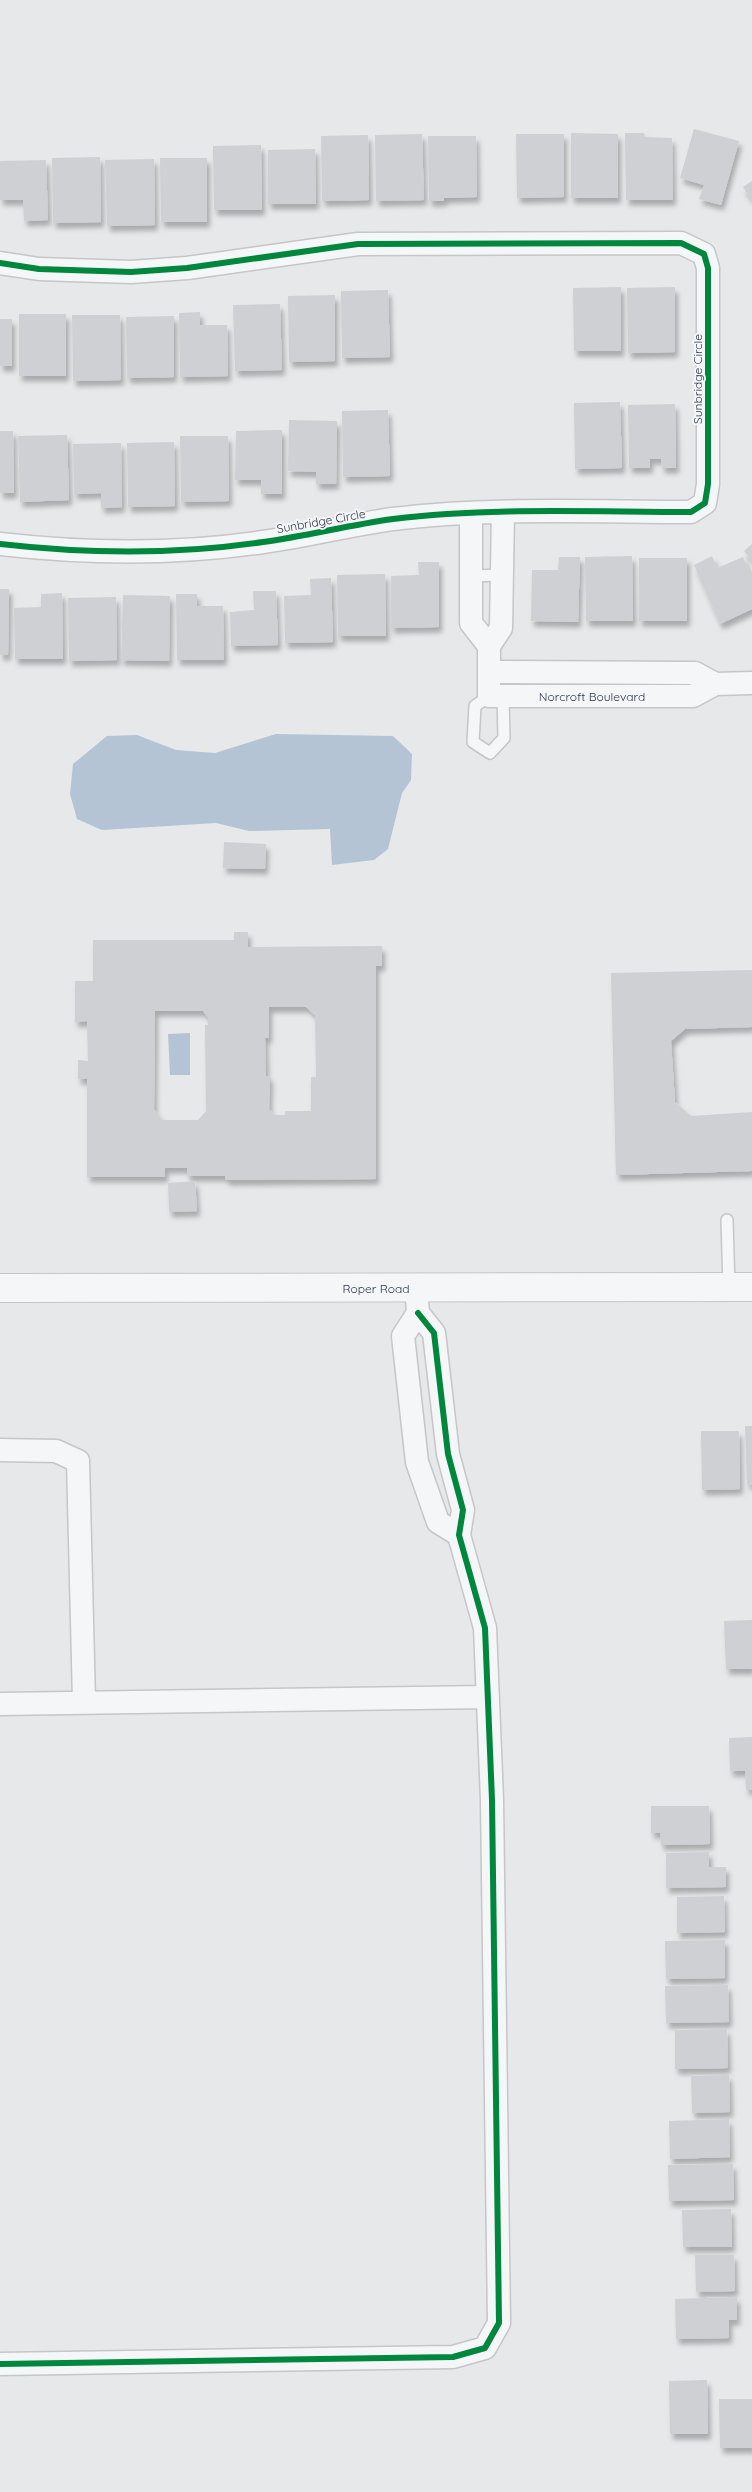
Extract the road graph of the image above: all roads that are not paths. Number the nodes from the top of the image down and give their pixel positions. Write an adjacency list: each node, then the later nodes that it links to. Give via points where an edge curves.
1 (0, 264): 2 (street, Sunbridge Circle, via 38,269 131,272 187,268 358,244 682,243 704,254 708,268 708,484 705,503 691,512)
2 (503, 512): 3 (street, Sunbridge Circle); 5 (street)
3 (471, 514): 4 (street, Sunbridge Circle, via 393,519 262,542 133,553); 6 (street)
4 (0, 544)
5 (501, 575): 6 (lane); 7 (street, via 501,628)
6 (472, 576): 7 (street, via 471,623)
7 (489, 646): 8 (street, Norcroft Boulevard)
8 (490, 672): 10 (street, Norcroft Boulevard, via 695,673); 10 (street, Norcroft Boulevard, via 496,696 693,696)
9 (752, 683): 10 (street, Norcroft Boulevard)
10 (716, 684)
11 (727, 1220): 12 (lane)
12 (741, 1287): 14 (street, Roper Road)
13 (0, 1288): 14 (street, Roper Road)
14 (417, 1301): 16 (street, via 434,1333); 17 (street, via 404,1336)
15 (0, 1450): 20 (street, via 56,1451 78,1461)
16 (448, 1454): 17 (street); 18 (street, via 463,1510)
17 (417, 1462): 18 (street, via 438,1522)
18 (459, 1535): 19 (street, via 485,1628)
19 (488, 1697): 20 (street); 22 (street, via 498,2322 485,2348 453,2357)
20 (84, 1701): 21 (street)
21 (0, 1704)
22 (0, 2364)

